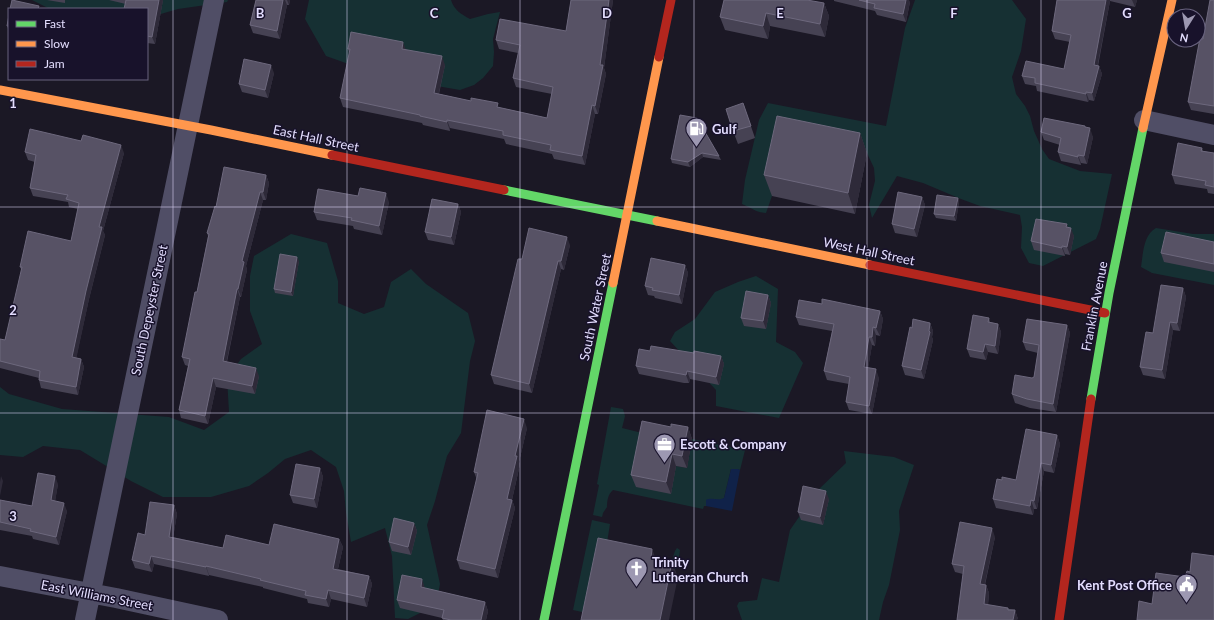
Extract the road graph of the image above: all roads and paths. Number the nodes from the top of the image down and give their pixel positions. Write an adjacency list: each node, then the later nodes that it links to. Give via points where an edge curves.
1 (214, 0): 6 (street, South Depeyster Street)
2 (671, 0): 8 (street, South Water Street)
3 (1172, 0): 5 (street, Franklin Avenue)
4 (0, 90): 6 (street, East Hall Street)
5 (1144, 120): 7 (street); 9 (street, Franklin Avenue)
6 (187, 125): 8 (street, East Hall Street); 11 (street, South Depeyster Street)
7 (1214, 135)
8 (627, 214): 9 (street, West Hall Street); 14 (street, South Water Street)
9 (1105, 313): 15 (street, Franklin Avenue, via 1082,447)
10 (0, 576): 11 (street, East Williams Street)
11 (90, 593): 12 (street, South Depeyster Street); 13 (street, East Williams Street)
12 (85, 620)
13 (218, 620)
14 (544, 620)
15 (1059, 620)

